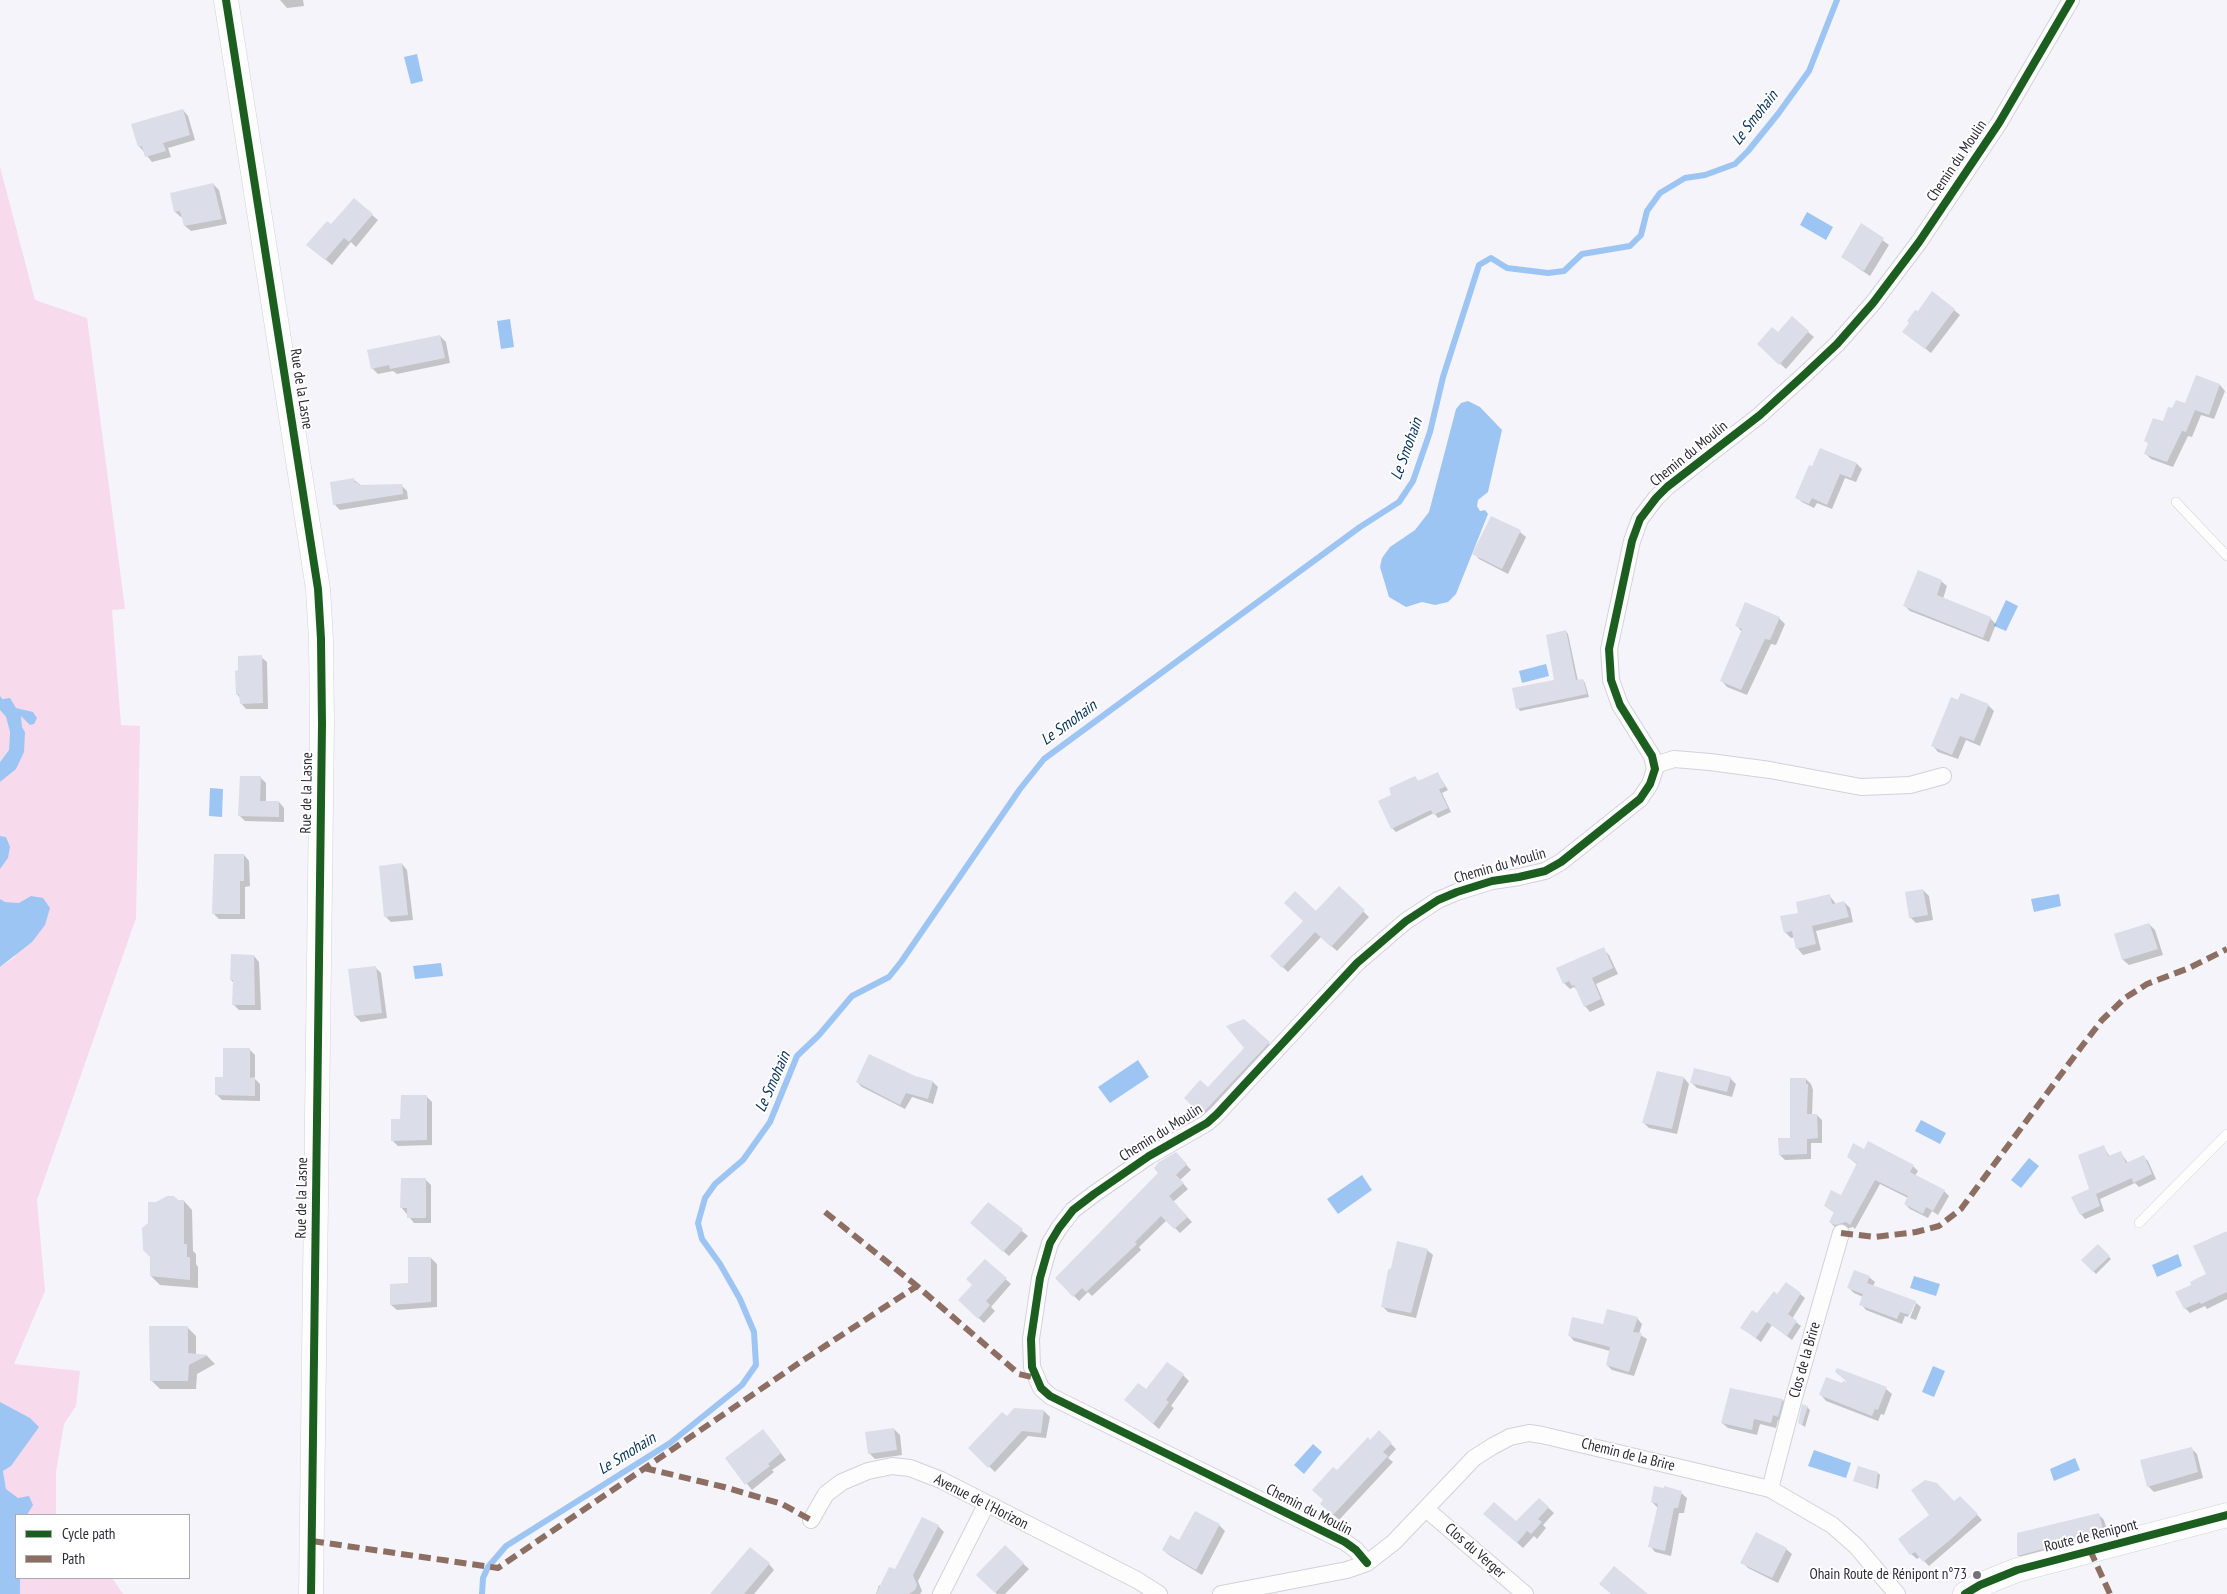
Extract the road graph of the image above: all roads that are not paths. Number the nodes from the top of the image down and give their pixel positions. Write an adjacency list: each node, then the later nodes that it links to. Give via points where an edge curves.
1 (226, 0): 16 (street, Rue de la Lasne, via 318,589 321,639)
2 (2071, 0): 5 (street, Chemin du Moulin, via 1999,123 1919,242 1873,303 1804,375 1760,415 1668,487 1640,519 1632,541 1609,649 1611,680 1620,705)
3 (2176, 502): 4 (lane)
4 (2227, 556)
5 (1655, 765): 6 (street, via 1674,760 1710,762 1861,787 1910,785); 15 (street, Chemin du Moulin, via 1650,784 1640,799 1561,862 1545,871 1492,881 1457,892 1406,921 1357,964 1217,1114 1127,1170 1073,1210 1050,1243 1040,1278 1032,1339 1032,1367 1041,1388 1050,1396 1345,1542)
6 (1943, 776)
7 (2227, 1134): 8 (lane)
8 (2139, 1223)
9 (1842, 1233): 10 (street, Clos de la Brire)
10 (1770, 1489): 12 (street, Chemin de la Brire, via 1528,1434 1510,1437 1474,1458); 21 (street, Chemin de la Brire, via 1832,1526 1856,1546)
11 (986, 1505): 14 (street, Avenue de l'Horizon, via 941,1480 910,1468 892,1466 868,1471 842,1482 826,1494); 17 (street); 18 (street, Avenue de l'Horizon)
12 (1426, 1508): 15 (street, Chemin de la Brire, via 1394,1542); 20 (street, Clos du Verger)
13 (2227, 1515): 22 (street, Route de Renipont, via 2017,1570)
14 (811, 1520)
15 (1367, 1563): 19 (street, via 1347,1570)
16 (311, 1594)
17 (941, 1594)
18 (1159, 1594)
19 (1221, 1594)
20 (1525, 1594)
21 (1897, 1594)
22 (1965, 1594)

